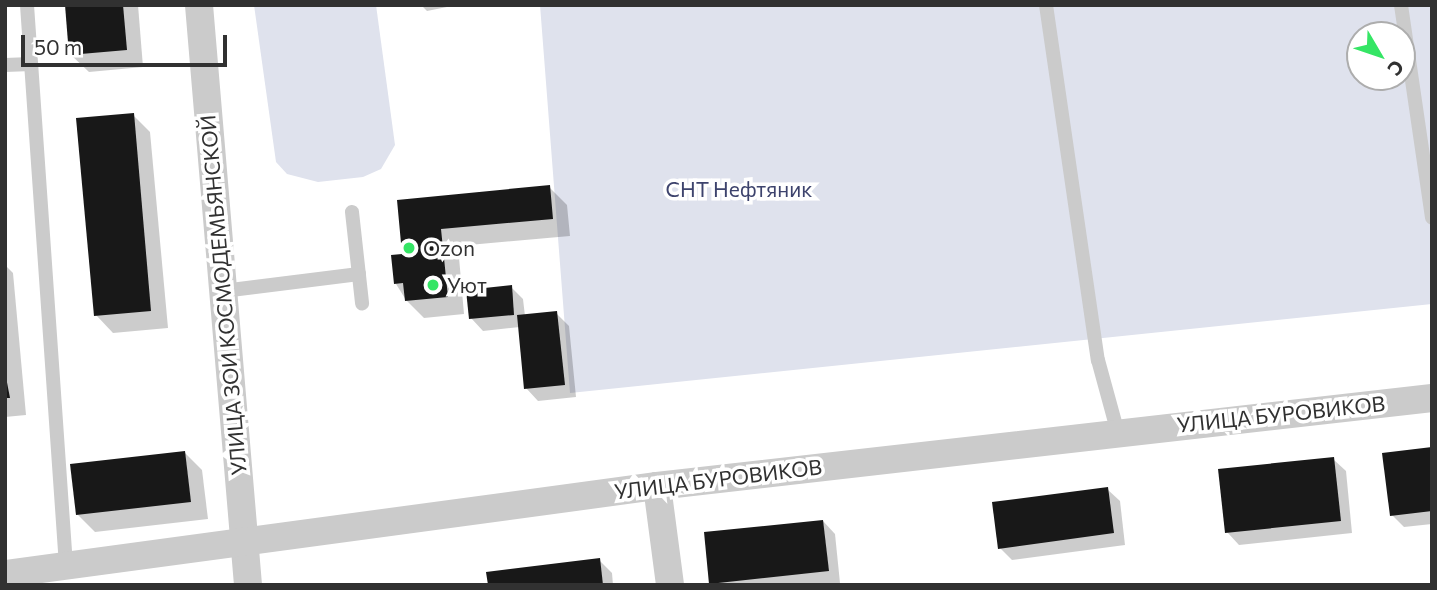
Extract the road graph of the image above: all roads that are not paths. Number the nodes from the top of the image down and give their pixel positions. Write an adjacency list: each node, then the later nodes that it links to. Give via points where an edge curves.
1 (27, 5): 5 (lane)
2 (199, 5): 10 (street, УЛИЦА ЗОИ КОСМОДЕМЬЯНСКОЙ)
3 (1046, 5): 13 (lane, via 1098,360)
4 (1401, 5): 8 (lane)
5 (31, 64): 6 (lane); 16 (lane)
6 (5, 65)
7 (352, 212): 9 (lane)
8 (1432, 218)
9 (359, 274): 10 (lane); 11 (lane)
10 (223, 291): 15 (street, УЛИЦА ЗОИ КОСМОДЕМЬЯНСКОЙ)
11 (362, 303)
12 (1432, 398): 13 (street, УЛИЦА БУРОВИКОВ)
13 (1118, 433): 14 (street, УЛИЦА БУРОВИКОВ)
14 (657, 486): 15 (street, УЛИЦА БУРОВИКОВ); 19 (street)
15 (243, 541): 16 (street, УЛИЦА БУРОВИКОВ); 18 (street, УЛИЦА ЗОИ КОСМОДЕМЬЯНСКОЙ)
16 (66, 565): 17 (street, УЛИЦА БУРОВИКОВ)
17 (5, 574)
18 (248, 585)
19 (670, 585)

